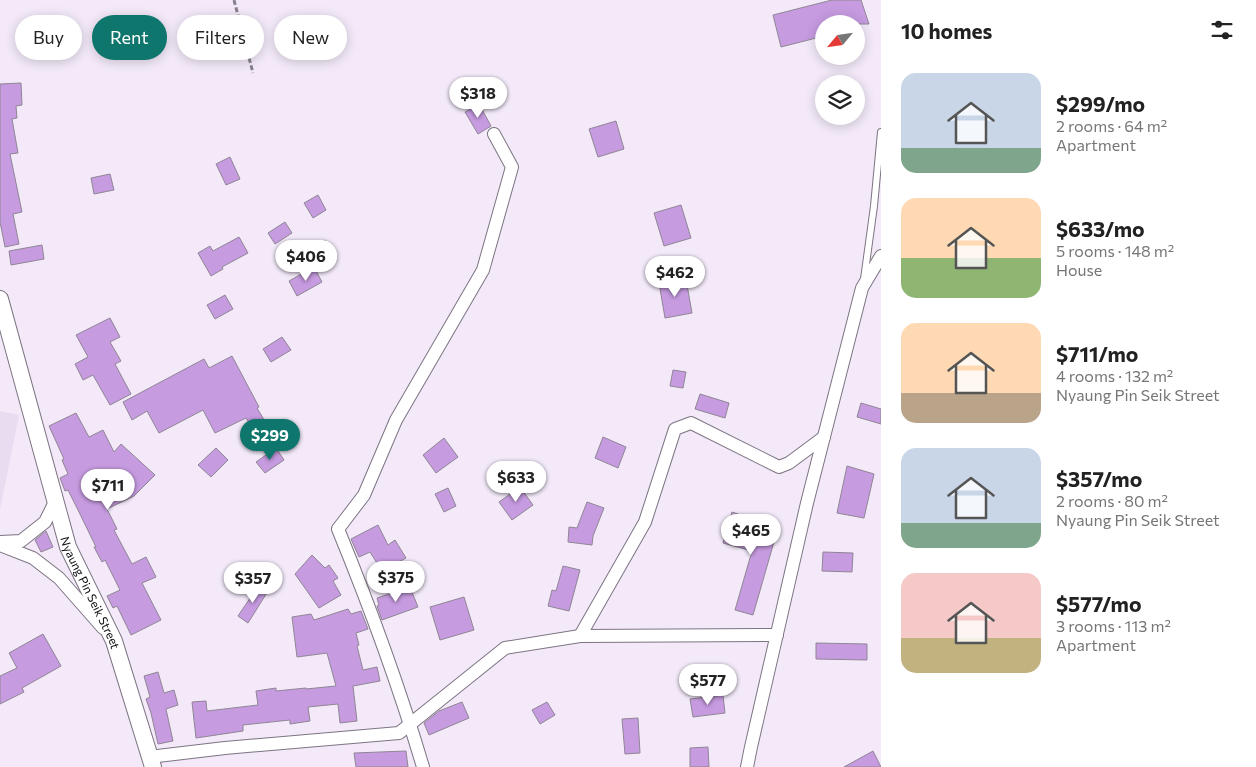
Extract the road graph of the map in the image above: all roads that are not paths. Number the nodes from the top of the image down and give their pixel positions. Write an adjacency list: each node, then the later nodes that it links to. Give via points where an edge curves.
1 (881, 132): 4 (lane)
2 (494, 134): 12 (street, via 512,167 484,270 396,420 364,495 338,529 370,606)
3 (881, 256): 4 (street)
4 (862, 288): 6 (street)
5 (0, 299): 7 (street, Nyaung Pin Seik Street)
6 (824, 437): 9 (street); 10 (street, via 779,467 691,423 675,429 645,522)
7 (54, 502): 8 (street, via 45,522 21,541); 11 (street, Nyaung Pin Seik Street, via 68,547)
8 (0, 544): 11 (street, via 33,558 59,578)
9 (776, 635): 10 (street); 15 (street)
10 (580, 636): 12 (street, via 505,648)
11 (114, 641): 13 (street, Nyaung Pin Seik Street)
12 (410, 724): 13 (street, via 399,733 225,748); 14 (street)
13 (151, 762)
14 (423, 767)
15 (747, 767)

